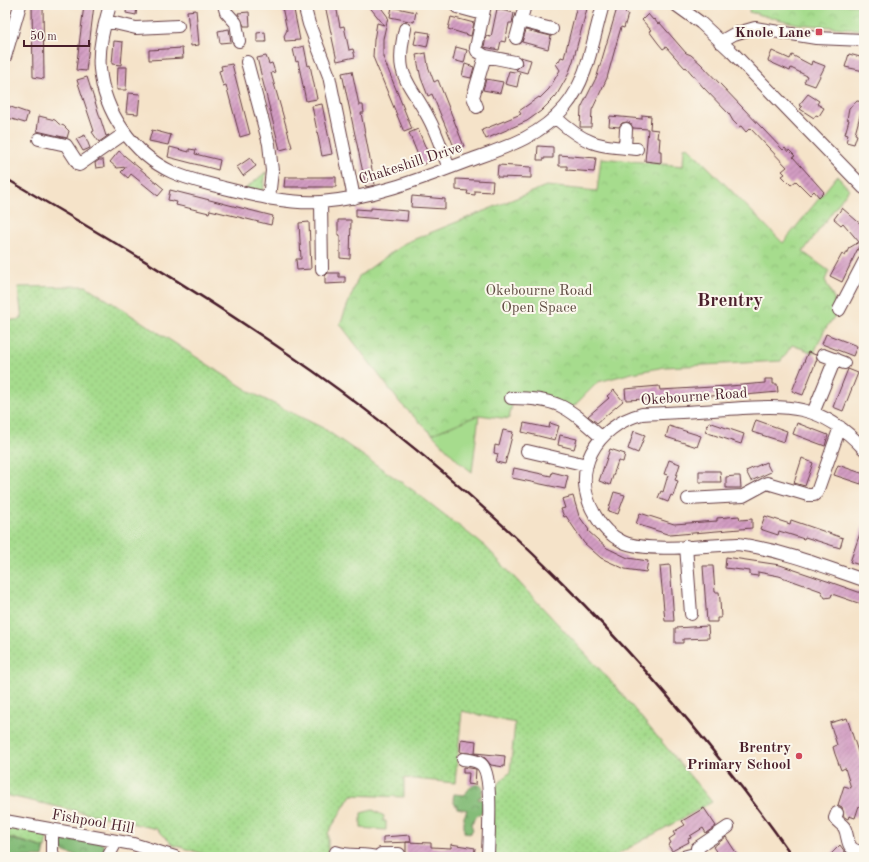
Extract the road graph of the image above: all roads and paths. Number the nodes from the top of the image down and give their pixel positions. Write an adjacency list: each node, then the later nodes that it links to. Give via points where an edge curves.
1 (20, 5): 22 (street)
2 (110, 5): 10 (street, Chakeshill Drive)
3 (304, 5): 35 (street, via 329,76)
4 (525, 5): 11 (street)
5 (603, 5): 26 (street, Chakeshill Drive, via 579,83 566,105)
6 (676, 5): 19 (street, via 688,12)
7 (228, 6): 18 (street, via 226,12 236,23)
8 (457, 7): 9 (street)
9 (484, 10): 21 (street, via 476,48)
10 (106, 20): 12 (street, via 136,28); 28 (street, Chakeshill Drive, via 100,53 102,84)
11 (520, 20): 13 (street); 16 (street)
12 (178, 26)
13 (552, 29)
14 (400, 34): 32 (street, via 400,60 404,76 428,118)
15 (739, 36): 17 (street, via 755,28 816,38); 19 (street, via 734,34); 20 (street, via 740,40)
16 (516, 38)
17 (864, 40)
18 (239, 41)
19 (720, 42): 20 (street)
20 (732, 52): 33 (street)
21 (485, 56): 24 (street); 25 (street, via 473,97)
22 (5, 57)
23 (247, 62): 34 (street, via 269,144 272,170)
24 (515, 62)
25 (477, 107)
26 (555, 117): 30 (street, via 573,134 589,142 600,146); 32 (street, Chakeshill Drive, via 533,135)
27 (626, 129): 30 (street)
28 (125, 133): 29 (street, via 79,165 66,145); 34 (street, Chakeshill Drive, via 145,155 171,172 193,180)
29 (39, 139)
30 (624, 148): 31 (street)
31 (637, 149)
32 (449, 168): 35 (street, Chakeshill Drive, via 386,190)
33 (864, 188)
34 (269, 198): 36 (street, Chakeshill Drive, via 291,202)
35 (354, 198): 36 (street, Chakeshill Drive)
36 (320, 202): 38 (street)
37 (864, 262): 39 (street)
38 (322, 269)
39 (839, 310)
40 (834, 359): 42 (street)
41 (511, 398): 44 (street, via 544,399 566,407)
42 (813, 413): 43 (street, Okebourne Road); 44 (street, Okebourne Road, via 790,407 772,406 642,414 622,421)
43 (840, 427): 45 (street, Okebourne Road); 48 (street, via 814,495 767,483 743,496)
44 (601, 438): 47 (street, Okebourne Road)
45 (864, 449)
46 (526, 451): 47 (street)
47 (587, 465): 49 (street, Okebourne Road, via 587,497 602,526 612,535 622,542 646,548)
48 (688, 499)
49 (686, 546): 50 (street, Okebourne Road, via 738,544 767,549 802,558); 51 (street)
50 (864, 580)
51 (691, 614)
52 (462, 759): 66 (street, via 475,761 486,770 489,799)
53 (837, 813): 60 (street, via 835,818 844,828 848,843 855,851)
54 (5, 821): 56 (street, Fishpool Hill)
55 (728, 827): 58 (street)
56 (52, 830): 57 (street, Fishpool Hill); 62 (street)
57 (116, 842): 63 (street); 64 (street, Fishpool Hill, via 133,844)
58 (701, 851): 67 (street)
59 (336, 852): 65 (street)
60 (864, 852)
61 (399, 854): 65 (street, via 381,854)
62 (54, 857)
63 (108, 857)
64 (175, 857)
65 (378, 857)
66 (488, 857)
67 (683, 857)

